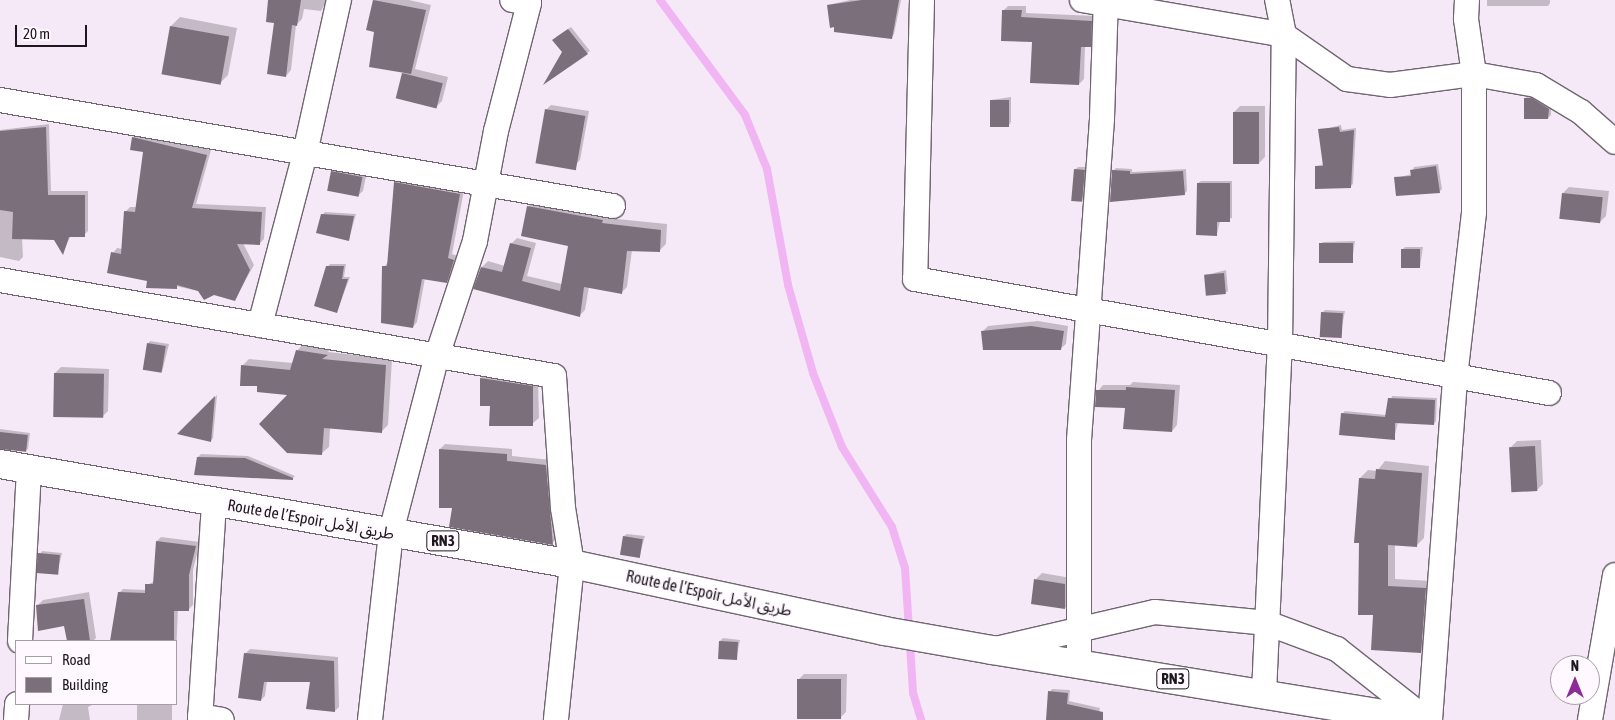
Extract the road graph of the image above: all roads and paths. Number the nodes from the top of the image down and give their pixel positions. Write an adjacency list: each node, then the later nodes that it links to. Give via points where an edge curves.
1 (340, 0): 12 (street)
2 (512, 0): 13 (street, via 529,3)
3 (922, 0): 16 (street, via 915,279)
4 (1082, 0): 7 (street)
5 (1277, 0): 8 (street)
6 (1467, 0): 9 (street, via 1466,19)
7 (1105, 2): 8 (street); 16 (street, via 1102,118)
8 (1284, 35): 9 (street, via 1347,79 1390,85); 18 (street)
9 (1474, 74): 11 (street, via 1536,85 1582,112); 20 (street, via 1474,212)
10 (0, 100): 12 (street)
11 (1615, 142)
12 (305, 153): 13 (street); 17 (street)
13 (486, 184): 14 (street); 19 (street, via 474,242)
14 (612, 206)
15 (0, 280): 17 (street)
16 (1088, 312): 18 (street); 29 (street, via 1079,440)
17 (260, 325): 19 (street)
18 (1280, 346): 20 (street); 28 (street)
19 (438, 356): 25 (street); 26 (street, via 554,376 563,508)
20 (1455, 377): 21 (street); 40 (street)
21 (1549, 393)
22 (0, 464): 23 (highway, Route de l’Espoir طريق الأمل / RN3)
23 (29, 469): 24 (highway, Route de l’Espoir طريق الأمل / RN3); 30 (street)
24 (214, 502): 25 (highway, Route de l’Espoir طريق الأمل / RN3); 35 (street)
25 (391, 532): 26 (highway, Route de l’Espoir طريق الأمل / RN3); 37 (street)
26 (572, 564): 31 (highway, Route de l’Espoir طريق الأمل / RN3, via 884,631); 38 (street)
27 (1615, 575): 41 (street)
28 (1267, 623): 29 (street, via 1154,612); 33 (street); 40 (street, via 1337,649)
29 (1078, 629): 31 (street); 32 (street)
30 (20, 640)
31 (992, 650): 32 (highway, Route de l’Espoir طريق الأمل / RN3)
32 (1079, 665): 33 (highway, Route de l’Espoir طريق الأمل / RN3)
33 (1264, 693): 39 (highway, Route de l’Espoir طريق الأمل / RN3)
34 (17, 705): 36 (street)
35 (207, 719)
36 (16, 720)
37 (370, 720)
38 (556, 720)
39 (1418, 720)
40 (1428, 720)
41 (1590, 720)

